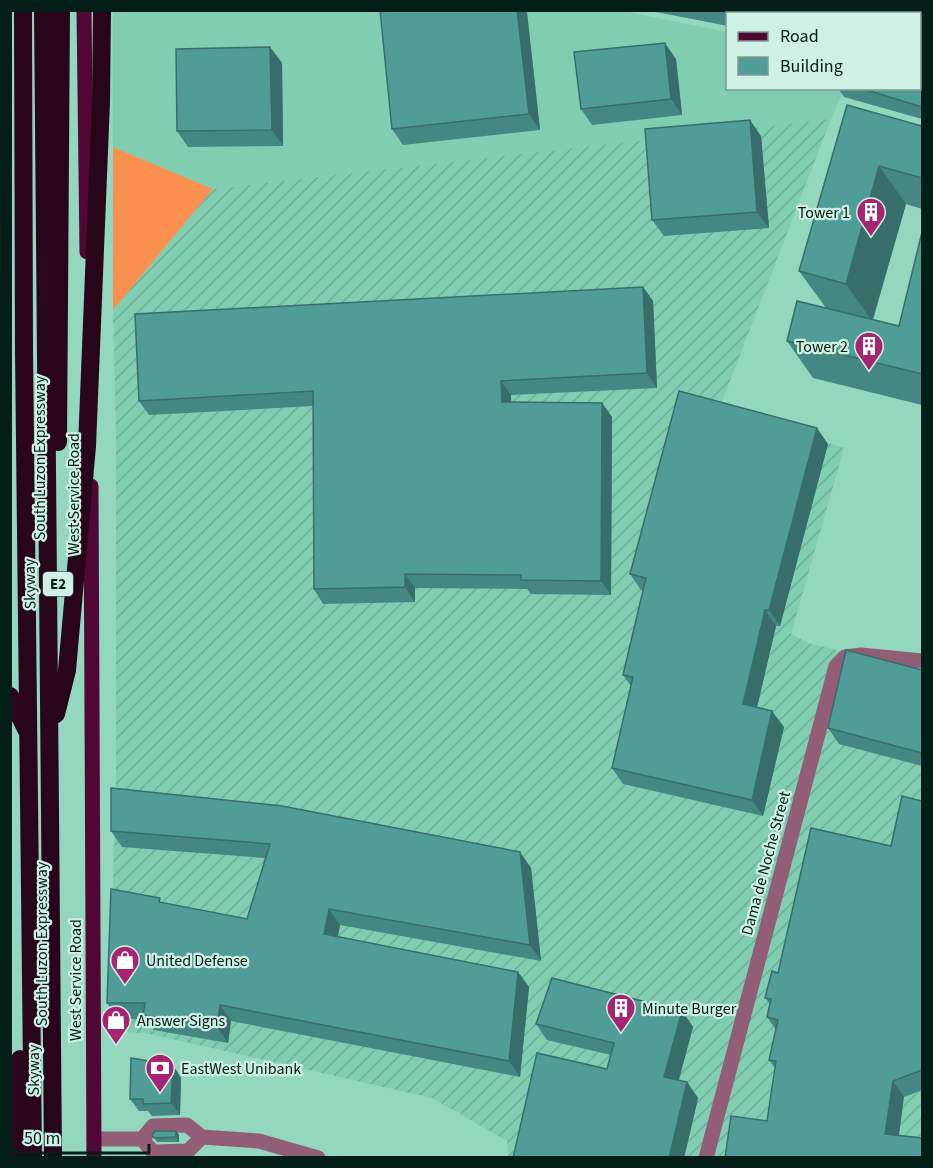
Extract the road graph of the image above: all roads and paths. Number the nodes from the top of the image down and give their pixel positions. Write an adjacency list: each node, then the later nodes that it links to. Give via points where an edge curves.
1 (12, 10): 14 (highway, South Luzon Expressway)
2 (23, 10): 9 (highway, Skyway / E2)
3 (43, 10): 10 (highway, Skyway / E2)
4 (61, 10): 17 (highway, South Luzon Expressway / E2, via 58,742)
5 (84, 10): 12 (main road, West Service Road, via 91,432)
6 (102, 10): 10 (highway, via 87,446 67,670)
7 (922, 661): 20 (street, Dama de Noche Street, via 861,655 846,657 836,666)
8 (10, 696): 9 (highway)
9 (29, 736): 15 (highway, Skyway / E2)
10 (50, 740): 16 (highway, Skyway / E2)
11 (202, 1137): 13 (street, via 187,1125 153,1126); 13 (street, via 188,1152 153,1152); 19 (street, via 259,1141)
12 (94, 1139): 13 (street); 18 (main road, West Service Road)
13 (142, 1139)
14 (20, 1158)
15 (33, 1158)
16 (53, 1158)
17 (62, 1158)
18 (94, 1158)
19 (318, 1158)
20 (706, 1158)

